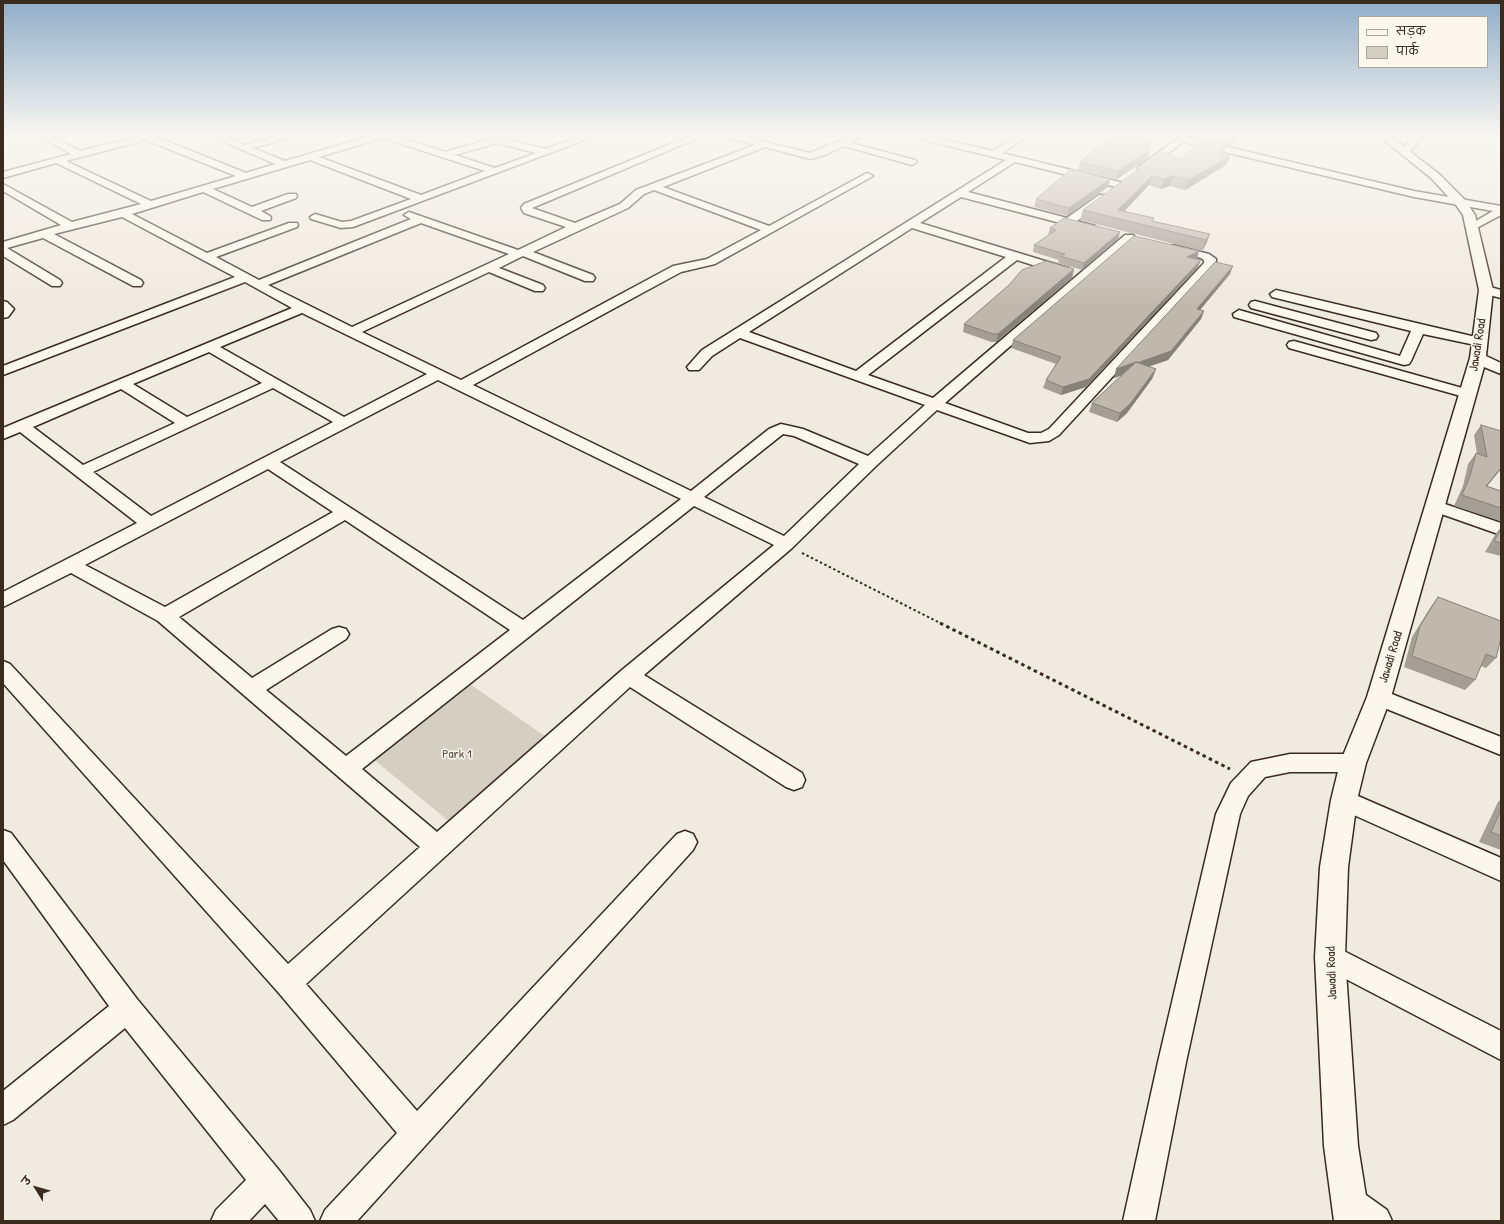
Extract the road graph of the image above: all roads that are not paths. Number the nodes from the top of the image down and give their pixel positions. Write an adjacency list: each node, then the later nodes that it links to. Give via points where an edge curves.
1 (14, 193): 28 (street)
2 (126, 193): 18 (street)
3 (191, 193): 18 (street)
4 (214, 193): 21 (street)
5 (406, 193): 16 (street)
6 (436, 193): 16 (street)
7 (557, 193): 30 (street, via 526,208)
8 (637, 193): 30 (street, via 624,206)
9 (672, 193): 32 (street)
10 (837, 193): 32 (street)
11 (959, 193): 26 (street); 27 (street)
12 (1108, 193): 26 (street)
13 (1410, 193): 17 (street)
14 (1451, 193): 17 (street, Jawadi Road)
15 (292, 196): 21 (street)
16 (421, 199): 19 (street)
17 (1461, 203): 20 (street); 31 (street, Jawadi Road)
18 (151, 205): 22 (street)
19 (393, 209): 23 (street, via 346,225); 25 (street)
20 (1501, 210): 31 (street)
21 (252, 211): 24 (street)
22 (123, 213): 28 (street); 43 (street)
23 (315, 217)
24 (266, 218)
25 (422, 219): 41 (street); 50 (street)
26 (1069, 222): 33 (street)
27 (910, 224): 42 (street); 62 (street)
28 (70, 226): 35 (street)
29 (293, 226): 43 (street)
30 (576, 227): 41 (street)
31 (1473, 227): 52 (street, Jawadi Road)
32 (770, 230): 75 (street, via 711,262 677,269)
33 (1099, 230)
34 (1114, 233): 36 (street)
35 (45, 234): 39 (street); 49 (street)
36 (1129, 237): 37 (street); 45 (street)
37 (1144, 241)
38 (1159, 245): 77 (street, via 1205,256 1210,259 1210,264 1048,436 1030,438)
39 (3, 246)
40 (3, 251): 48 (street)
41 (521, 253): 44 (street); 47 (street)
42 (1015, 256): 45 (street); 72 (street)
43 (206, 257): 46 (street)
44 (489, 268): 51 (street); 61 (street)
45 (1083, 276): 77 (street)
46 (245, 278): 50 (street); 70 (street)
47 (589, 278)
48 (56, 283)
49 (137, 283)
50 (258, 285): 56 (street)
51 (539, 288)
52 (1493, 292): 67 (street, Jawadi Road)
53 (1276, 294): 59 (street)
54 (3, 305): 57 (street, via 8,309)
55 (1256, 305): 63 (street)
56 (302, 308): 61 (street); 65 (street)
57 (3, 314)
58 (1239, 314): 66 (street)
59 (1380, 319): 60 (street); 63 (street)
60 (1419, 329): 66 (street, via 1404,361); 67 (street)
61 (352, 332): 71 (street)
62 (738, 333): 68 (street, via 707,353); 72 (street)
63 (1371, 336): 66 (street)
64 (1294, 345): 76 (street)
65 (209, 347): 73 (street); 74 (street)
66 (1364, 349)
67 (1479, 350): 69 (street); 76 (street, Jawadi Road)
68 (694, 367)
69 (1501, 369)
70 (3, 371)
71 (438, 374): 75 (street); 79 (street)
72 (858, 376): 77 (street)
73 (272, 383): 78 (street); 79 (street)
74 (122, 384): 78 (street); 80 (street)
75 (461, 386): 85 (street)
76 (1468, 394): 86 (street, Jawadi Road)
77 (934, 405): 83 (street)
78 (186, 423): 84 (street)
79 (344, 423): 82 (street)
80 (22, 426): 81 (street); 84 (street)
81 (3, 434)
82 (269, 462): 87 (street); 88 (street)
83 (870, 463): 85 (street, via 798,432 781,429 766,438); 90 (street)
84 (81, 472): 88 (street)
85 (693, 498): 90 (street); 94 (street)
86 (1436, 506): 89 (street); 99 (street, Jawadi Road)
87 (345, 512): 93 (street); 94 (street)
88 (150, 524): 91 (street)
89 (1501, 529)
90 (786, 544): 97 (street)
91 (71, 565): 92 (street); 93 (street)
92 (5, 597)
93 (165, 616): 98 (street)
94 (524, 630): 102 (street)
95 (339, 634): 98 (street)
96 (3, 669): 110 (street)
97 (629, 676): 103 (street); 107 (street)
98 (251, 689): 102 (street)
99 (1379, 697): 100 (street); 101 (street, Jawadi Road)
100 (1501, 746)
101 (1353, 764): 104 (street, Jawadi Road); 120 (street, via 1276,765 1259,769 1239,790 1228,814)
102 (346, 769): 107 (street)
103 (794, 780)
104 (1344, 800): 108 (street); 109 (street, Jawadi Road, via 1334,867)
105 (3, 841): 111 (street)
106 (685, 842): 114 (street)
107 (437, 847): 110 (street)
108 (1501, 870)
109 (1330, 957): 112 (street); 116 (street, Jawadi Road, via 1341,1146)
110 (287, 983): 114 (street)
111 (127, 1009): 113 (street); 115 (street)
112 (1501, 1046)
113 (6, 1100)
114 (417, 1133): 119 (street)
115 (268, 1180): 117 (street); 118 (street)
116 (1350, 1211): 121 (street)
117 (227, 1221)
118 (299, 1221)
119 (336, 1221)
120 (1139, 1221)
121 (1376, 1221)

